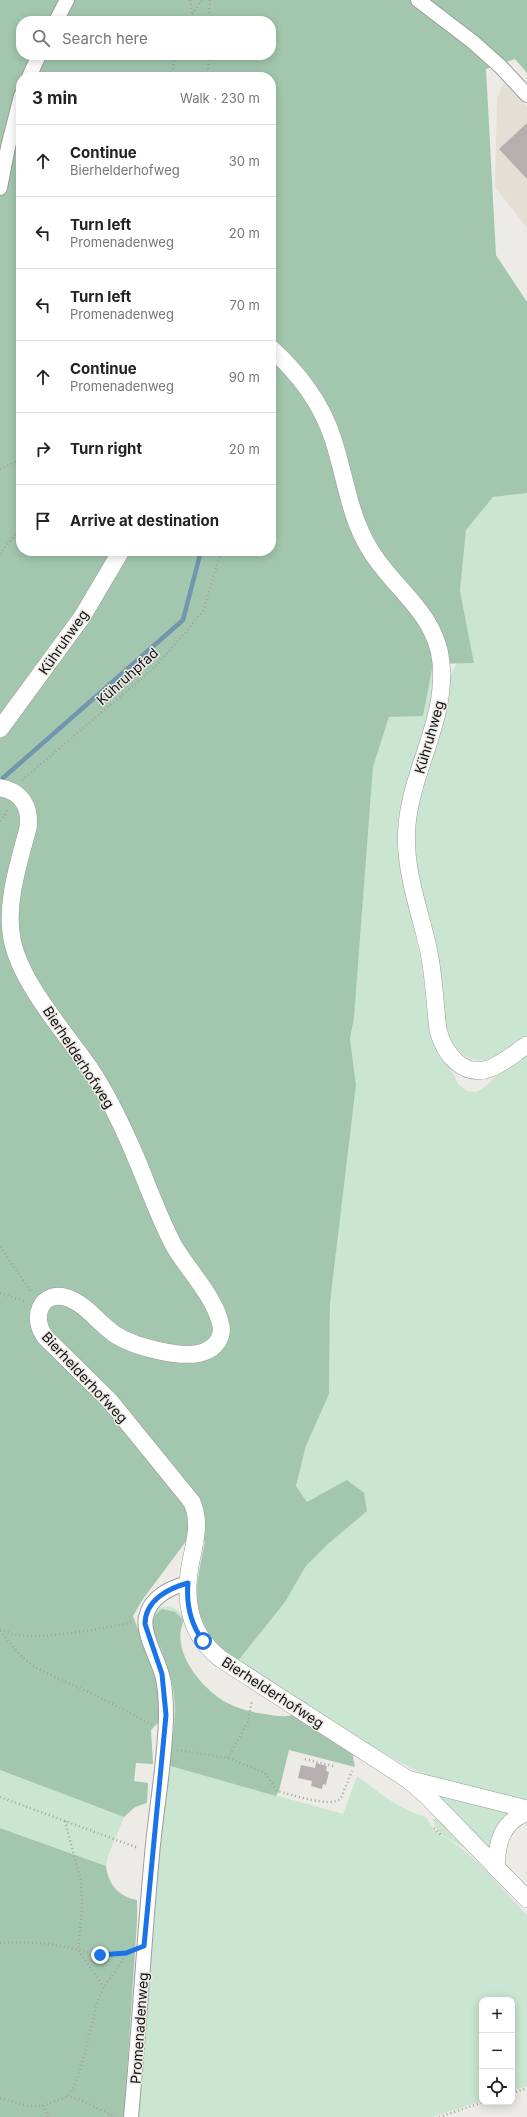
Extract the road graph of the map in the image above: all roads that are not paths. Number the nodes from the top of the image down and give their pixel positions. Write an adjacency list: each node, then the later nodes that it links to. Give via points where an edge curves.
1 (67, 0): 3 (street)
2 (418, 0): 6 (street, via 473,42)
3 (59, 16)
4 (37, 60): 5 (street)
5 (31, 72)
6 (527, 95)
7 (16, 114): 8 (street)
8 (0, 188)
9 (276, 353): 13 (street, Kühruhweg, via 302,380 319,406 333,438 357,523 369,549 419,608 437,641 442,673 440,705 411,798 406,838 408,863 429,952 438,1030 442,1042 455,1062 477,1070 495,1066)
10 (118, 556): 11 (street, Kühruhweg, via 82,617)
11 (0, 729)
12 (6, 790): 14 (street, Bierhelderhofweg, via 23,800 29,816 12,896 10,920 18,958 34,988 102,1086 127,1136 173,1244 218,1315 221,1333 214,1345 204,1352 192,1354 167,1352 123,1339 70,1299 54,1298 46,1301 40,1307 38,1319 44,1336 110,1401 192,1502 198,1528)
13 (527, 1044)
14 (188, 1583): 15 (street, Bierhelderhofweg, via 187,1602 190,1616 200,1636 213,1652); 20 (street, Promenadenweg, via 163,1594 151,1606 146,1618 146,1628 163,1680 166,1731 152,1853)
15 (407, 1779): 16 (street); 18 (street, Bierhelderhofweg, via 427,1796)
16 (527, 1809)
17 (527, 1812): 18 (street, via 511,1821 502,1832 497,1848)
18 (496, 1868): 19 (street, Bierhelderhofweg)
19 (527, 1899)
20 (131, 2117)

